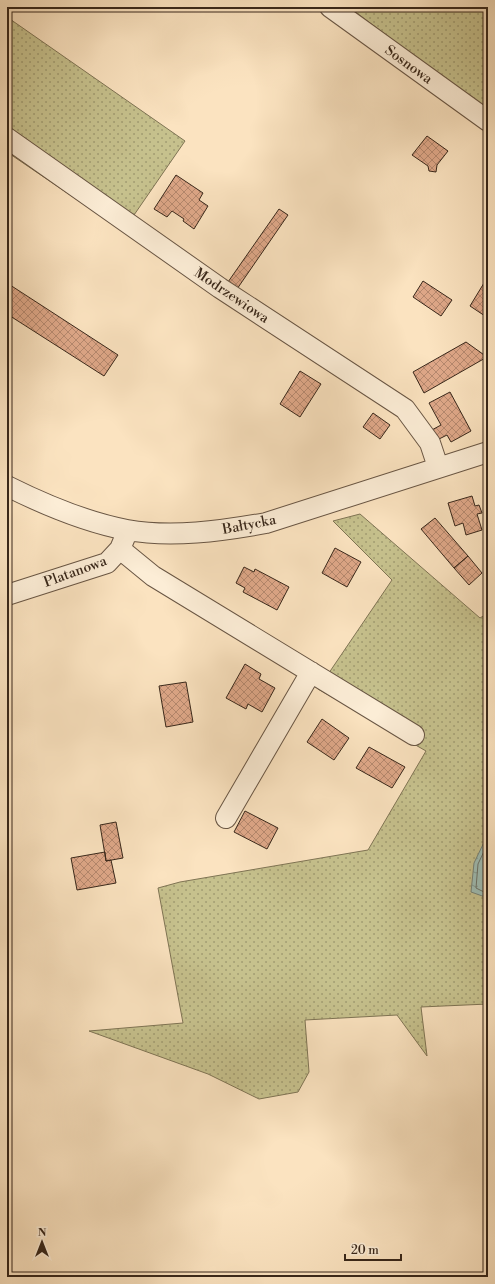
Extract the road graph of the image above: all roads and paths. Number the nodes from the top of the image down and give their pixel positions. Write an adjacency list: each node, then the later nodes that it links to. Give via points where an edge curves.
1 (330, 7): 2 (street, Sosnowa)
2 (488, 121)
3 (7, 138): 5 (street, Modrzewiowa, via 213,283 405,409 430,443)
4 (488, 452): 5 (street, Bałtycka)
5 (438, 467): 7 (street, Bałtycka, via 266,523 229,530 195,532)
6 (7, 486): 7 (street, Bałtycka, via 58,509)
7 (128, 530): 8 (street, Platanowa)
8 (120, 549): 9 (street, Platanowa, via 107,562); 10 (street, via 153,576)
9 (7, 595)
10 (311, 672): 11 (street); 12 (street)
11 (414, 735)
12 (226, 818)

